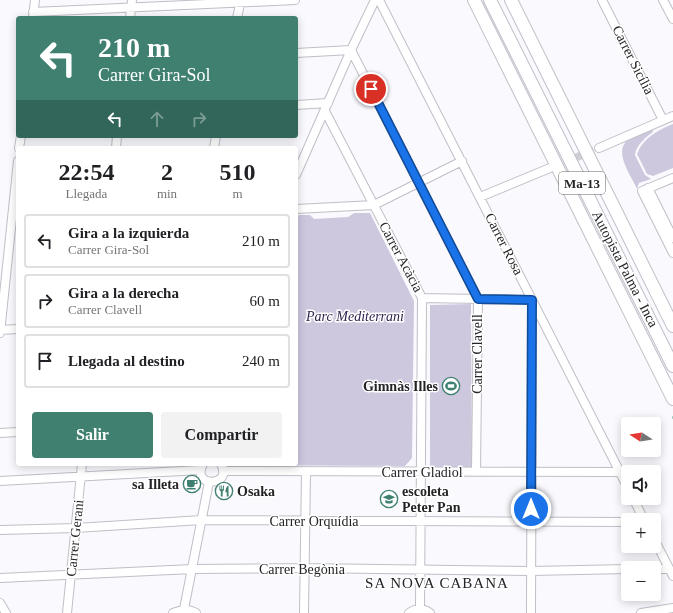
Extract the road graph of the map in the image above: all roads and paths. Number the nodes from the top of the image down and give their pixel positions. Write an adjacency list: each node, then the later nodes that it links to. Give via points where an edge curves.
1 (35, 0): 12 (street)
2 (295, 0): 10 (street)
3 (375, 0): 16 (street)
4 (380, 0): 24 (street, Carrer Rosa)
5 (474, 0): 44 (highway)
6 (490, 0): 43 (highway, Autopista Palma - Inca / Ma-13)
7 (510, 0): 39 (highway, Autopista Palma - Inca / Ma-13)
8 (602, 0): 21 (street, Carrer Sicília)
9 (663, 0): 15 (street)
10 (240, 1): 11 (street); 14 (street)
11 (131, 4): 12 (street); 13 (street)
12 (33, 15)
13 (130, 16)
14 (237, 16)
15 (673, 19)
16 (351, 50): 17 (street); 19 (street); 27 (street, Carrer Clavell)
17 (298, 52)
18 (298, 105): 19 (street)
19 (326, 107): 23 (street); 30 (street, Carrer Acàcia)
20 (673, 116): 21 (street)
21 (663, 120): 22 (street)
22 (599, 148)
23 (300, 157)
24 (462, 161): 27 (street); 29 (street, Carrer Rosa)
25 (550, 168): 29 (street)
26 (673, 178): 28 (street)
27 (418, 182): 30 (street); 37 (street, Carrer Clavell)
28 (648, 188): 34 (street); 35 (street, via 642,191)
29 (480, 197): 38 (street, Carrer Rosa)
30 (374, 205): 32 (street); 36 (street, Carrer Acàcia)
31 (16, 207): 33 (street)
32 (298, 209)
33 (15, 225): 41 (street)
34 (673, 238)
35 (673, 253)
36 (422, 298): 37 (street); 51 (street, Carrer Acàcia)
37 (478, 299): 38 (street); 52 (street, Carrer Clavell)
38 (532, 300): 53 (street); 54 (street, Carrer Rosa)
39 (673, 326)
40 (16, 329): 41 (street)
41 (0, 330): 42 (street)
42 (0, 333)
43 (673, 366)
44 (673, 399)
45 (16, 432): 46 (street)
46 (0, 433)
47 (82, 466): 55 (street, Carrer Gerani)
48 (201, 467): 55 (street); 57 (street, via 202,478)
49 (222, 468): 50 (street, Carrer Gladiol); 57 (street, via 220,479)
50 (306, 471): 51 (street, Carrer Gladiol); 59 (street)
51 (421, 472): 52 (street, Carrer Gladiol); 60 (street, Carrer Acàcia)
52 (476, 472): 53 (street, Carrer Gladiol)
53 (532, 472): 54 (street, Carrer Gladiol); 61 (street)
54 (620, 472)
55 (81, 476): 56 (street); 63 (street, Carrer Gerani)
56 (0, 481)
57 (209, 482): 58 (street)
58 (202, 520): 59 (street, Carrer Orquídia); 63 (street, Carrer Orquídia); 67 (street)
59 (305, 520): 60 (street, Carrer Orquídia); 66 (street)
60 (420, 522): 61 (street, Carrer Orquídia); 68 (street, Carrer Acàcia)
61 (531, 522): 62 (street, Carrer Orquídia); 71 (street)
62 (621, 522)
63 (76, 528): 64 (street, Carrer Orquídia); 73 (street, Carrer Gerani)
64 (0, 530)
65 (661, 553): 72 (street)
66 (305, 568): 67 (street, Carrer Begònia); 68 (street, Carrer Begònia); 83 (street)
67 (193, 569): 73 (street, Carrer Begònia); 77 (street)
68 (420, 569): 71 (street, Carrer Begònia); 78 (street, Carrer Acàcia)
69 (621, 570): 71 (street, Carrer Begònia)
70 (661, 570): 72 (street)
71 (531, 571): 86 (street)
72 (671, 572)
73 (71, 575): 74 (street, Carrer Begònia); 80 (street, Carrer Gerani)
74 (0, 578)
75 (0, 603): 79 (street)
76 (673, 608): 87 (street)
77 (184, 609): 81 (street); 82 (street)
78 (420, 609): 84 (street); 85 (street)
79 (6, 613)
80 (67, 613)
81 (173, 613)
82 (196, 613)
83 (304, 613)
84 (409, 613)
85 (430, 613)
86 (531, 613)
87 (641, 613)

